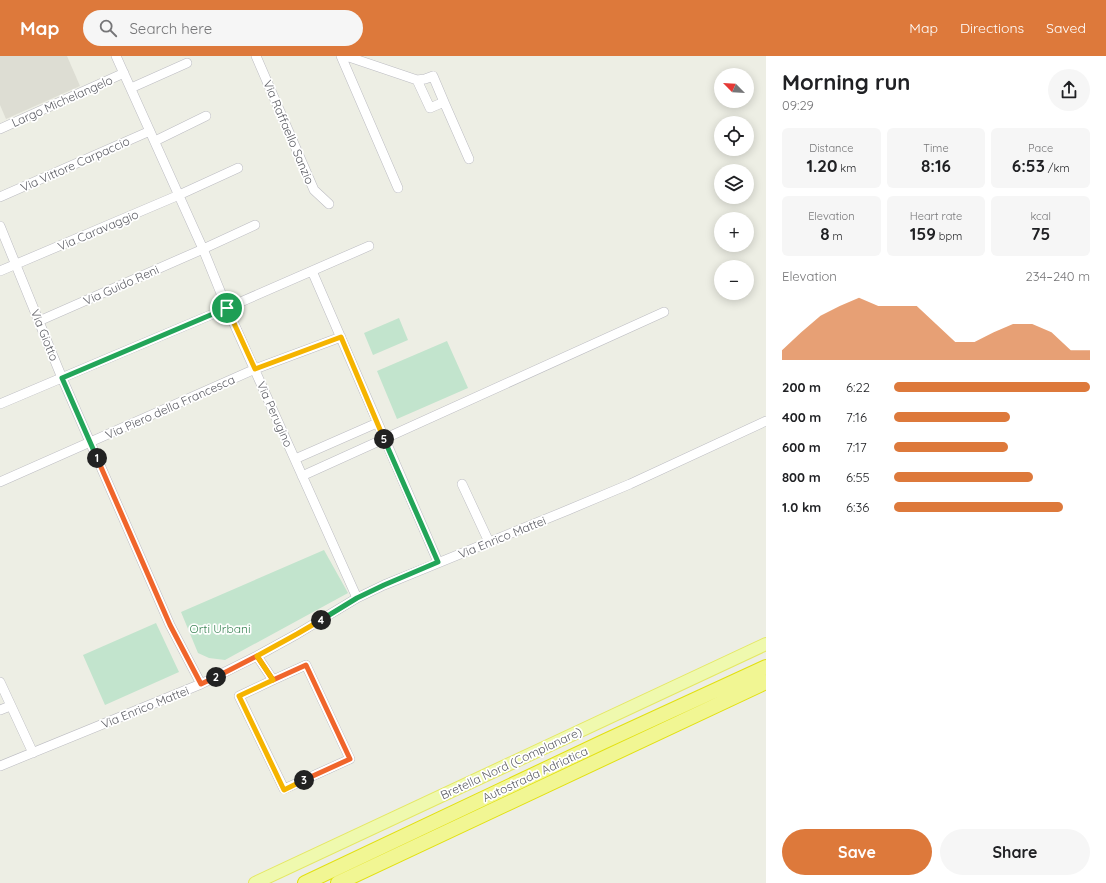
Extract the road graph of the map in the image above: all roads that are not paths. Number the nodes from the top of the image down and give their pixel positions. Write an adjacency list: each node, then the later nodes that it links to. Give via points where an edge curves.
1 (116, 56): 6 (street, Via Perugino)
2 (256, 56): 19 (street, Via Raffaello Sanzio, via 314,190)
3 (341, 56): 16 (street)
4 (346, 56): 7 (street)
5 (187, 63): 8 (street)
6 (124, 73): 8 (street, Via Perugino); 11 (street, Largo Michelangelo)
7 (418, 80): 9 (street, via 433,76); 9 (street, via 430,108)
8 (131, 88): 12 (street, Via Perugino)
9 (444, 102): 14 (street)
10 (206, 116): 13 (street)
11 (0, 129)
12 (150, 131): 13 (street, Via Perugino); 18 (street, Via Vittore Carpaccio)
13 (155, 141): 17 (street, Via Perugino)
14 (469, 158)
15 (238, 168): 17 (street, Via Caravaggio)
16 (398, 188)
17 (179, 195): 23 (street, Via Perugino); 24 (street, Via Caravaggio)
18 (0, 197)
19 (329, 204)
20 (255, 225): 23 (street, Via Guido Reni)
21 (0, 226): 24 (street, Via Giotto)
22 (369, 246): 26 (street)
23 (203, 249): 27 (street, Via Perugino); 29 (street, Via Guido Reni)
24 (16, 264): 25 (street, Via Caravaggio); 29 (street, Via Giotto)
25 (0, 271)
26 (312, 271): 27 (street); 30 (street)
27 (227, 308): 31 (street, Via Perugino); 32 (street)
28 (664, 312): 36 (street)
29 (39, 321): 32 (street, Via Giotto)
30 (341, 337): 31 (street, Via Piero della Francesca); 35 (street)
31 (255, 369): 37 (street, Via Piero della Francesca); 38 (street, Via Perugino)
32 (62, 378): 33 (street); 37 (street, Via Giotto)
33 (0, 404)
34 (766, 421): 42 (street, Via Enrico Mattei, via 630,484)
35 (377, 423): 36 (street); 38 (street)
36 (384, 439): 39 (street); 43 (street)
37 (90, 442): 40 (street, Via Piero della Francesca); 51 (street, Via Giotto, via 170,625)
38 (295, 459): 39 (street, Via Perugino)
39 (302, 476): 44 (street, Via Perugino)
40 (0, 482)
41 (462, 484): 42 (street)
42 (489, 542): 43 (street, Via Enrico Mattei)
43 (438, 562): 44 (street, Via Enrico Mattei)
44 (357, 598): 46 (street, Via Enrico Mattei)
45 (766, 644): 56 (main road, Bretella Nord (Complanare))
46 (257, 656): 48 (street); 51 (street, Via Enrico Mattei)
47 (766, 667): 57 (highway, Autostrada Adriatica)
48 (273, 680): 48 (street, via 239,696 284,790 350,759 306,665)
49 (0, 682): 52 (street)
50 (766, 682): 58 (highway, Autostrada Adriatica)
51 (201, 684): 54 (street, Via Enrico Mattei)
52 (10, 706): 53 (street); 54 (street)
53 (0, 710)
54 (33, 753): 55 (street, Via Enrico Mattei)
55 (0, 766)
56 (255, 883)
57 (306, 883)
58 (338, 883)

